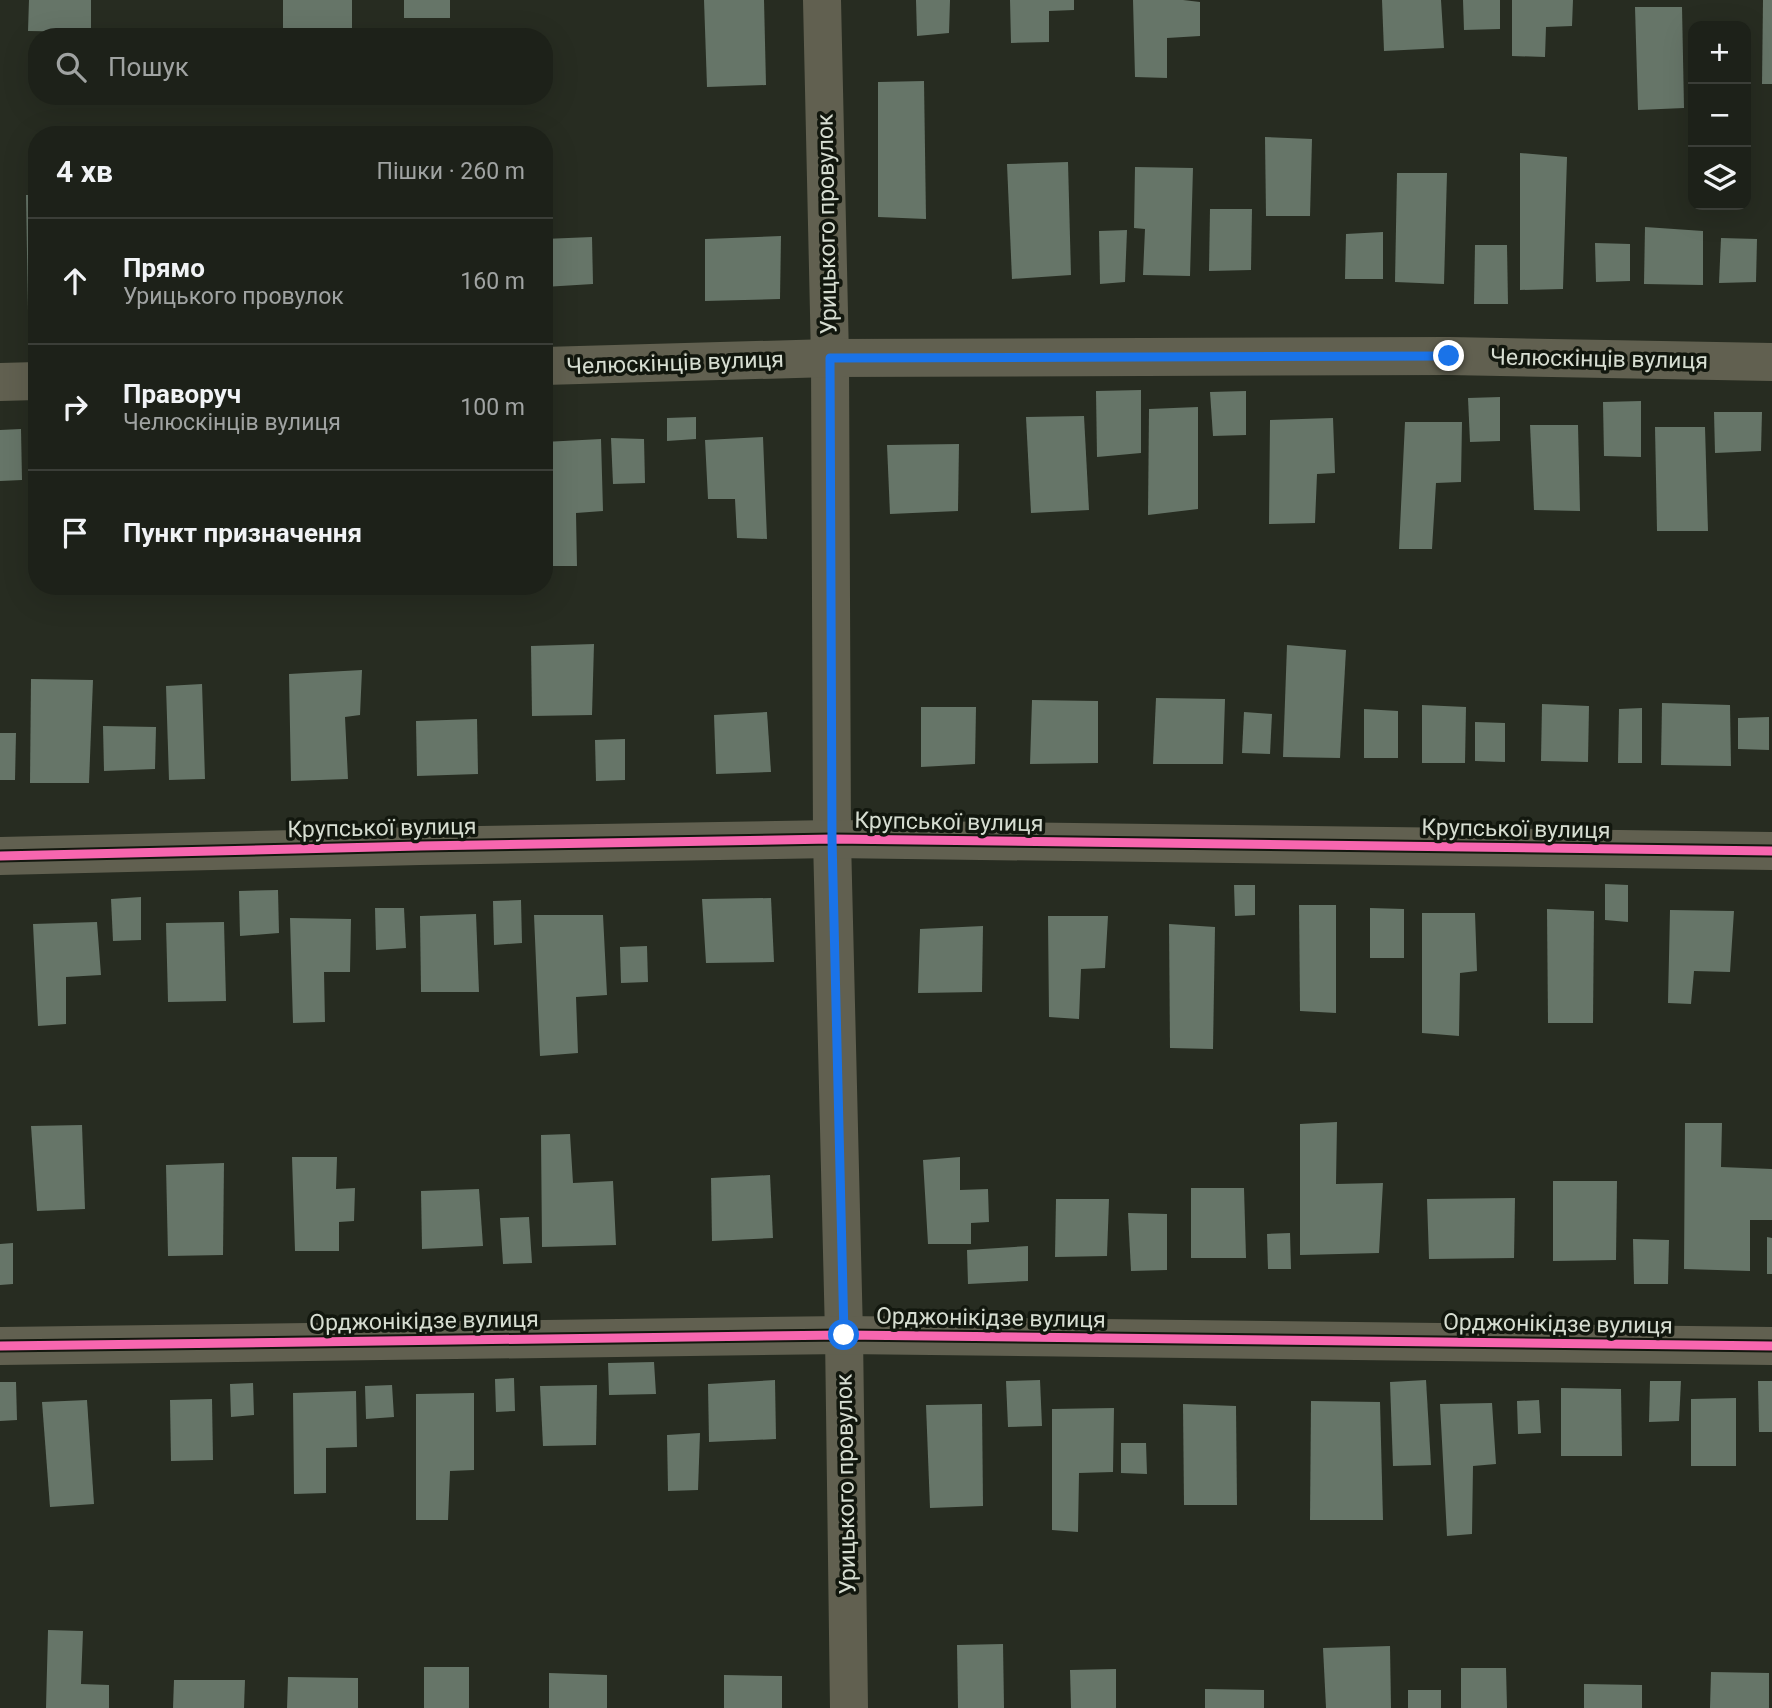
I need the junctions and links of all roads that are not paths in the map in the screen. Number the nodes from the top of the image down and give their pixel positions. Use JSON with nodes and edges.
{"nodes":[{"id":1,"x":822,"y":0,"type":"edge"},
{"id":2,"x":830,"y":358,"type":"junction"},
{"id":3,"x":1772,"y":362,"type":"edge"},
{"id":4,"x":553,"y":366,"type":"edge"},
{"id":5,"x":28,"y":381,"type":"edge"},
{"id":6,"x":0,"y":382,"type":"edge"},
{"id":7,"x":832,"y":839,"type":"junction"},
{"id":8,"x":1772,"y":851,"type":"edge"},
{"id":9,"x":0,"y":856,"type":"edge"},
{"id":10,"x":844,"y":1335,"type":"junction"},
{"id":11,"x":0,"y":1346,"type":"edge"},
{"id":12,"x":1772,"y":1346,"type":"edge"},
{"id":13,"x":849,"y":1708,"type":"edge"}],
"edges":[{"from":1,"to":2,"type":"street","name":"Урицького провулок"},
{"from":2,"to":3,"type":"street","name":"Челюскінців вулиця"},
{"from":2,"to":4,"type":"street","name":"Челюскінців вулиця"},
{"from":2,"to":7,"type":"street","name":"Урицького провулок"},
{"from":5,"to":6,"type":"street"},
{"from":7,"to":8,"type":"street","name":"Крупської вулиця"},
{"from":7,"to":9,"type":"street","name":"Крупської вулиця"},
{"from":7,"to":10,"type":"street","name":"Урицького провулок"},
{"from":10,"to":11,"type":"street","name":"Орджонікідзе вулиця"},
{"from":10,"to":12,"type":"street","name":"Орджонікідзе вулиця"},
{"from":10,"to":13,"type":"street","name":"Урицького провулок"}]}
